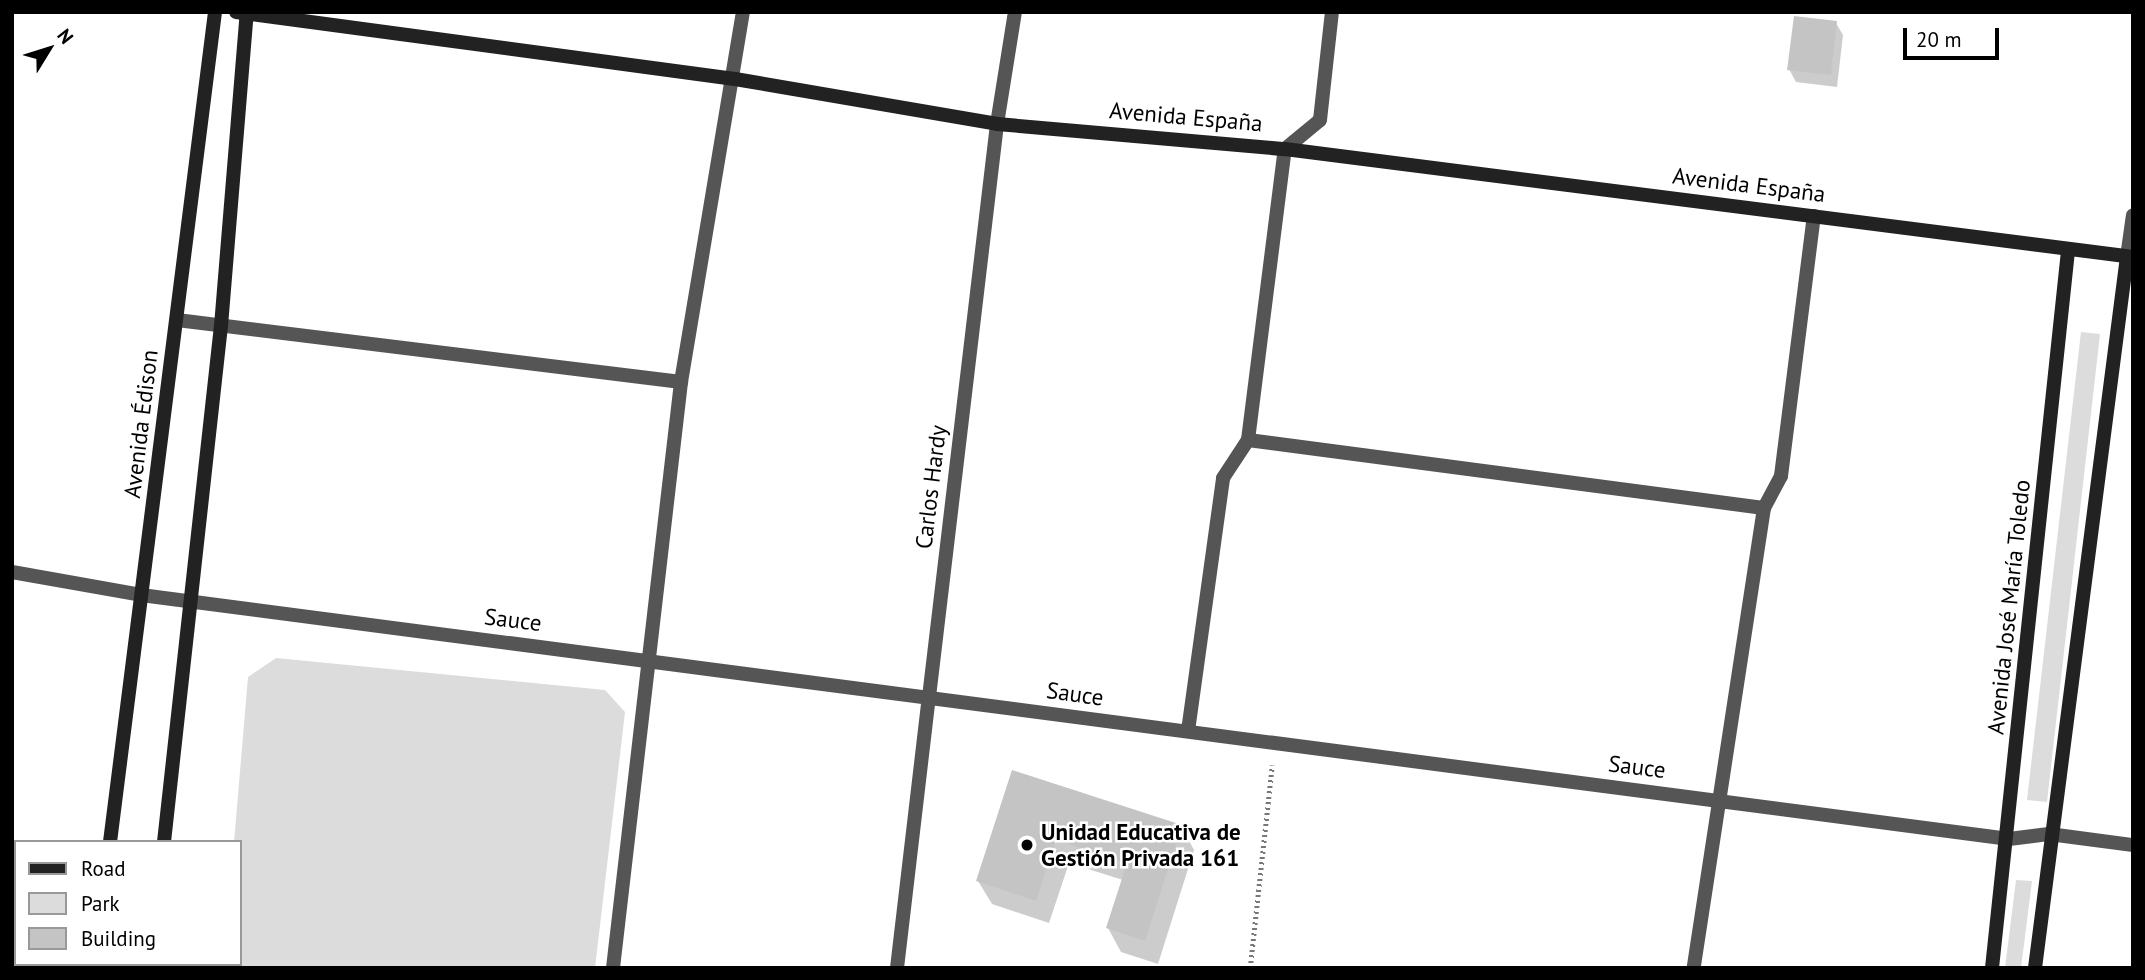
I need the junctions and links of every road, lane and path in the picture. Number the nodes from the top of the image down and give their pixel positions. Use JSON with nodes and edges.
{"nodes":[{"id":1,"x":215,"y":12,"type":"edge"},
{"id":2,"x":743,"y":12,"type":"edge"},
{"id":3,"x":1015,"y":12,"type":"edge"},
{"id":4,"x":1332,"y":12,"type":"edge"},
{"id":5,"x":243,"y":13,"type":"edge"},
{"id":6,"x":735,"y":79,"type":"junction"},
{"id":7,"x":997,"y":124,"type":"junction"},
{"id":8,"x":1285,"y":149,"type":"junction"},
{"id":9,"x":2133,"y":215,"type":"edge"},
{"id":10,"x":1814,"y":216,"type":"junction"},
{"id":11,"x":2068,"y":251,"type":"junction"},
{"id":12,"x":2130,"y":257,"type":"edge"},
{"id":13,"x":177,"y":320,"type":"junction"},
{"id":14,"x":221,"y":326,"type":"junction"},
{"id":15,"x":681,"y":382,"type":"junction"},
{"id":16,"x":1248,"y":440,"type":"junction"},
{"id":17,"x":1764,"y":508,"type":"junction"},
{"id":18,"x":12,"y":572,"type":"edge"},
{"id":19,"x":141,"y":595,"type":"junction"},
{"id":20,"x":193,"y":602,"type":"junction"},
{"id":21,"x":648,"y":661,"type":"junction"},
{"id":22,"x":929,"y":698,"type":"junction"},
{"id":23,"x":1188,"y":732,"type":"junction"},
{"id":24,"x":1275,"y":743,"type":"junction"},
{"id":25,"x":1719,"y":800,"type":"junction"},
{"id":26,"x":2049,"y":834,"type":"junction"},
{"id":27,"x":2009,"y":839,"type":"junction"},
{"id":28,"x":110,"y":840,"type":"edge"},
{"id":29,"x":164,"y":840,"type":"edge"},
{"id":30,"x":2133,"y":845,"type":"edge"},
{"id":31,"x":613,"y":968,"type":"edge"},
{"id":32,"x":897,"y":968,"type":"edge"},
{"id":33,"x":1250,"y":968,"type":"edge"},
{"id":34,"x":1694,"y":968,"type":"edge"},
{"id":35,"x":1992,"y":968,"type":"edge"},
{"id":36,"x":2035,"y":968,"type":"edge"}],
"edges":[{"from":1,"to":13,"type":"main road","name":"Avenida Édison"},
{"from":2,"to":6,"type":"street"},
{"from":3,"to":7,"type":"street","name":"Carlos Hardy"},
{"from":4,"to":8,"type":"street"},
{"from":5,"to":6,"type":"main road","name":"Avenida España"},
{"from":5,"to":14,"type":"main road"},
{"from":6,"to":7,"type":"main road","name":"Avenida España"},
{"from":6,"to":15,"type":"street"},
{"from":7,"to":8,"type":"main road","name":"Avenida España"},
{"from":7,"to":22,"type":"street","name":"Carlos Hardy"},
{"from":8,"to":10,"type":"main road","name":"Avenida España"},
{"from":8,"to":16,"type":"street"},
{"from":9,"to":12,"type":"street"},
{"from":10,"to":11,"type":"main road","name":"Avenida España"},
{"from":10,"to":17,"type":"street"},
{"from":11,"to":12,"type":"main road","name":"Avenida España"},
{"from":11,"to":27,"type":"main road","name":"Avenida José María Toledo"},
{"from":12,"to":26,"type":"main road"},
{"from":13,"to":14,"type":"street"},
{"from":13,"to":19,"type":"main road","name":"Avenida Édison"},
{"from":14,"to":15,"type":"street"},
{"from":14,"to":20,"type":"main road"},
{"from":15,"to":21,"type":"street"},
{"from":16,"to":17,"type":"street"},
{"from":16,"to":23,"type":"street"},
{"from":17,"to":25,"type":"street"},
{"from":18,"to":19,"type":"street","name":"Sauce"},
{"from":19,"to":20,"type":"street","name":"Sauce"},
{"from":19,"to":28,"type":"main road","name":"Avenida Édison"},
{"from":20,"to":21,"type":"street","name":"Sauce"},
{"from":20,"to":29,"type":"main road"},
{"from":21,"to":22,"type":"street","name":"Sauce"},
{"from":21,"to":31,"type":"street"},
{"from":22,"to":23,"type":"street","name":"Sauce"},
{"from":22,"to":32,"type":"street","name":"Carlos Hardy"},
{"from":23,"to":24,"type":"street","name":"Sauce"},
{"from":24,"to":25,"type":"street","name":"Sauce"},
{"from":24,"to":33,"type":"path"},
{"from":25,"to":27,"type":"street","name":"Sauce"},
{"from":25,"to":34,"type":"street"},
{"from":26,"to":27,"type":"street","name":"Sauce"},
{"from":26,"to":30,"type":"street","name":"Sauce"},
{"from":26,"to":36,"type":"main road"},
{"from":27,"to":35,"type":"main road","name":"Avenida José María Toledo"}]}
